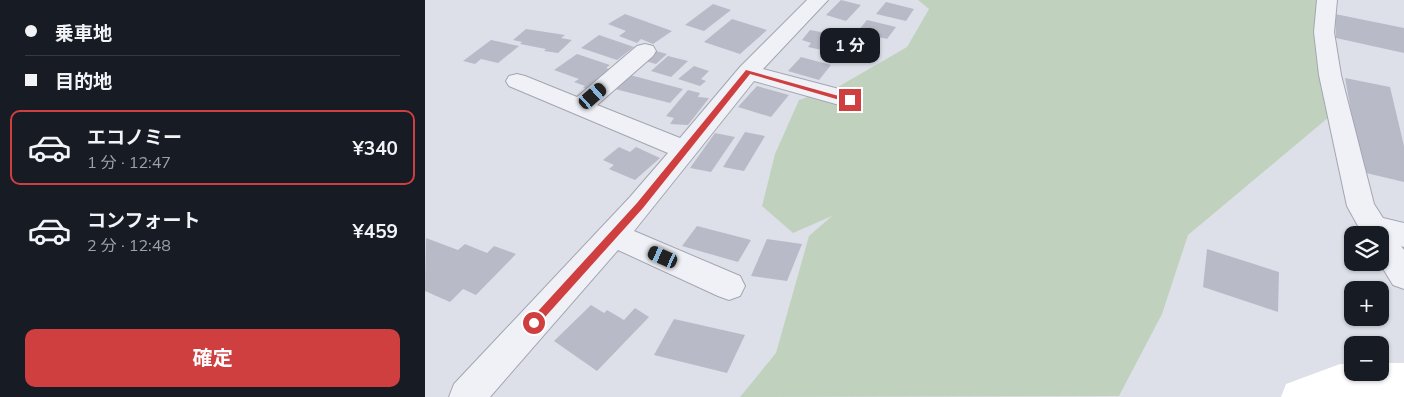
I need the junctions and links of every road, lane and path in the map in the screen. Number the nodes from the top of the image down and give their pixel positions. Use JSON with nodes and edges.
{"nodes":[{"id":1,"x":819,"y":0,"type":"edge"},
{"id":2,"x":1327,"y":0,"type":"edge"},
{"id":3,"x":645,"y":52,"type":"dead end"},
{"id":4,"x":749,"y":72,"type":"junction"},
{"id":5,"x":517,"y":81,"type":"dead end"},
{"id":6,"x":850,"y":100,"type":"dead end"},
{"id":7,"x":580,"y":107,"type":"junction"},
{"id":8,"x":684,"y":150,"type":"junction"},
{"id":9,"x":1373,"y":226,"type":"edge"},
{"id":10,"x":1389,"y":234,"type":"edge"},
{"id":11,"x":613,"y":235,"type":"junction"},
{"id":12,"x":1404,"y":235,"type":"edge"},
{"id":13,"x":1389,"y":252,"type":"edge"},
{"id":14,"x":1404,"y":276,"type":"edge"},
{"id":15,"x":729,"y":286,"type":"dead end"},
{"id":16,"x":1404,"y":380,"type":"edge"},
{"id":17,"x":467,"y":397,"type":"edge"},
{"id":18,"x":1299,"y":397,"type":"edge"}],
"edges":[{"from":1,"to":4,"type":"street"},
{"from":2,"to":9,"type":"street"},
{"from":3,"to":7,"type":"street"},
{"from":4,"to":6,"type":"street"},
{"from":4,"to":8,"type":"street"},
{"from":5,"to":7,"type":"street"},
{"from":7,"to":8,"type":"street"},
{"from":8,"to":11,"type":"street"},
{"from":10,"to":12,"type":"street"},
{"from":11,"to":15,"type":"street"},
{"from":11,"to":17,"type":"street"},
{"from":13,"to":14,"type":"street"},
{"from":16,"to":18,"type":"street"}]}
